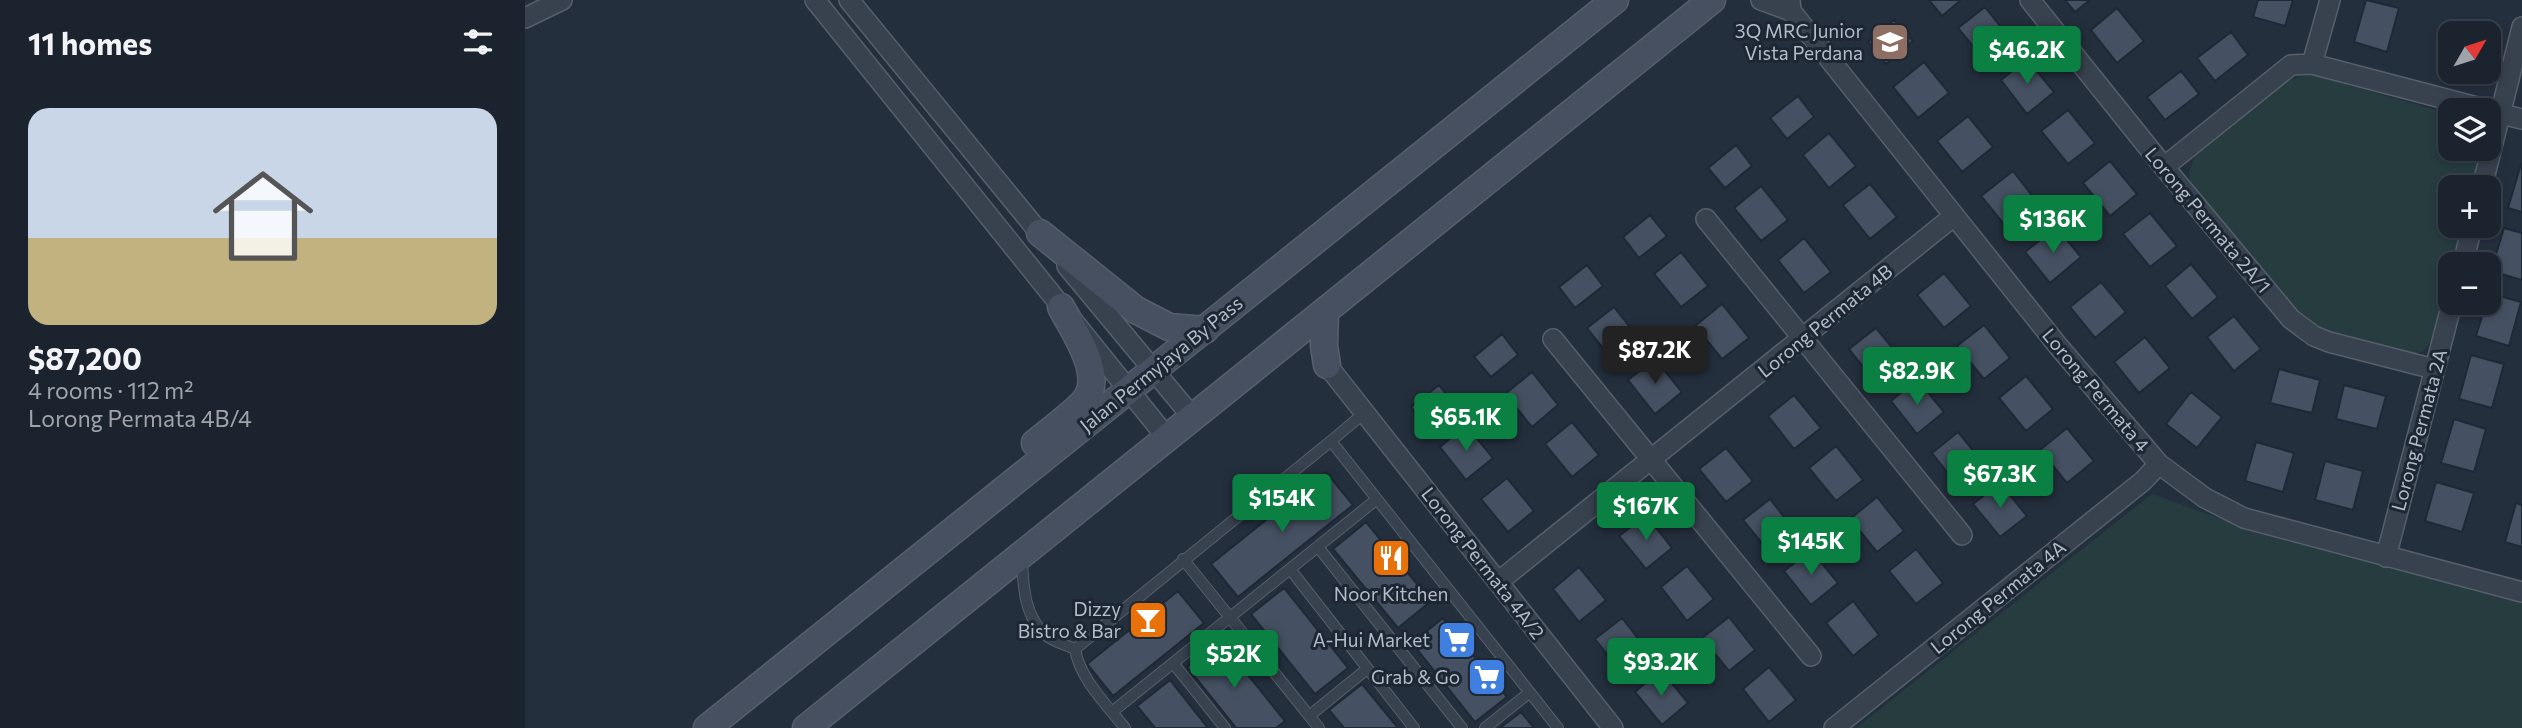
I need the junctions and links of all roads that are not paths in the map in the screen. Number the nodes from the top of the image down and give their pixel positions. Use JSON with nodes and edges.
{"nodes":[{"id":1,"x":562,"y":0,"type":"edge"},
{"id":2,"x":815,"y":0,"type":"edge"},
{"id":3,"x":849,"y":0,"type":"edge"},
{"id":4,"x":1615,"y":0,"type":"edge"},
{"id":5,"x":1761,"y":0,"type":"edge"},
{"id":6,"x":2030,"y":0,"type":"edge"},
{"id":7,"x":2330,"y":0,"type":"edge"},
{"id":8,"x":1716,"y":1,"type":"edge"},
{"id":9,"x":1791,"y":5,"type":"edge"},
{"id":10,"x":525,"y":19,"type":"edge"},
{"id":11,"x":2522,"y":27,"type":"edge"},
{"id":12,"x":2312,"y":64,"type":"junction"},
{"id":13,"x":2442,"y":98,"type":"edge"},
{"id":14,"x":2497,"y":98,"type":"edge"},
{"id":15,"x":2501,"y":113,"type":"edge"},
{"id":16,"x":2522,"y":119,"type":"edge"},
{"id":17,"x":2164,"y":167,"type":"junction"},
{"id":18,"x":1954,"y":216,"type":"junction"},
{"id":19,"x":1706,"y":219,"type":"dead end"},
{"id":20,"x":1040,"y":233,"type":"junction"},
{"id":21,"x":1061,"y":307,"type":"junction"},
{"id":22,"x":1325,"y":311,"type":"junction"},
{"id":23,"x":2449,"y":315,"type":"edge"},
{"id":24,"x":1205,"y":330,"type":"junction"},
{"id":25,"x":1553,"y":339,"type":"dead end"},
{"id":26,"x":1804,"y":339,"type":"junction"},
{"id":27,"x":1327,"y":365,"type":"joint"},
{"id":28,"x":2434,"y":369,"type":"junction"},
{"id":29,"x":1155,"y":370,"type":"junction"},
{"id":30,"x":1130,"y":390,"type":"junction"},
{"id":31,"x":1364,"y":413,"type":"junction"},
{"id":32,"x":1194,"y":419,"type":"junction"},
{"id":33,"x":1168,"y":439,"type":"junction"},
{"id":34,"x":1331,"y":441,"type":"junction"},
{"id":35,"x":1651,"y":461,"type":"junction"},
{"id":36,"x":2159,"y":464,"type":"junction"},
{"id":37,"x":1377,"y":499,"type":"junction"},
{"id":38,"x":951,"y":531,"type":"junction"},
{"id":39,"x":1962,"y":535,"type":"dead end"},
{"id":40,"x":1318,"y":547,"type":"junction"},
{"id":41,"x":1022,"y":554,"type":"junction"},
{"id":42,"x":2386,"y":557,"type":"junction"},
{"id":43,"x":1183,"y":559,"type":"junction"},
{"id":44,"x":1290,"y":569,"type":"junction"},
{"id":45,"x":1498,"y":582,"type":"junction"},
{"id":46,"x":2522,"y":592,"type":"edge"},
{"id":47,"x":1230,"y":617,"type":"junction"},
{"id":48,"x":1075,"y":649,"type":"junction"},
{"id":49,"x":1811,"y":656,"type":"dead end"},
{"id":50,"x":1173,"y":663,"type":"junction"},
{"id":51,"x":1367,"y":669,"type":"junction"},
{"id":52,"x":1529,"y":693,"type":"junction"},
{"id":53,"x":1112,"y":712,"type":"junction"},
{"id":54,"x":1309,"y":716,"type":"junction"},
{"id":55,"x":1606,"y":725,"type":"edge"},
{"id":56,"x":707,"y":728,"type":"edge"},
{"id":57,"x":806,"y":728,"type":"edge"},
{"id":58,"x":1125,"y":728,"type":"edge"},
{"id":59,"x":1225,"y":728,"type":"edge"},
{"id":60,"x":1319,"y":728,"type":"edge"},
{"id":61,"x":1414,"y":728,"type":"edge"},
{"id":62,"x":1462,"y":728,"type":"edge"},
{"id":63,"x":1485,"y":728,"type":"edge"},
{"id":64,"x":1558,"y":728,"type":"edge"},
{"id":65,"x":1834,"y":728,"type":"edge"}],
"edges":[{"from":1,"to":10,"type":"street"},
{"from":2,"to":21,"type":"street"},
{"from":3,"to":20,"type":"street"},
{"from":4,"to":24,"type":"main road","name":"Jalan Permyjaya By Pass"},
{"from":5,"to":9,"type":"street"},
{"from":6,"to":17,"type":"street","name":"Lorong Permata 2A/1"},
{"from":7,"to":12,"type":"street"},
{"from":8,"to":22,"type":"main road"},
{"from":9,"to":18,"type":"street","name":"Lorong Permata 4"},
{"from":11,"to":14,"type":"street"},
{"from":12,"to":13,"type":"street"},
{"from":12,"to":17,"type":"street"},
{"from":15,"to":16,"type":"street"},
{"from":17,"to":28,"type":"street","name":"Lorong Permata 2A/1"},
{"from":18,"to":26,"type":"street","name":"Lorong Permata 4B"},
{"from":18,"to":36,"type":"street","name":"Lorong Permata 4"},
{"from":19,"to":26,"type":"street"},
{"from":20,"to":24,"type":"main road"},
{"from":20,"to":29,"type":"street"},
{"from":21,"to":30,"type":"street"},
{"from":21,"to":38,"type":"main road"},
{"from":22,"to":27,"type":"main road"},
{"from":22,"to":32,"type":"main road"},
{"from":23,"to":28,"type":"street","name":"Lorong Permata 2A"},
{"from":24,"to":29,"type":"main road","name":"Jalan Permyjaya By Pass"},
{"from":25,"to":35,"type":"street"},
{"from":26,"to":35,"type":"street","name":"Lorong Permata 4B"},
{"from":26,"to":39,"type":"street"},
{"from":27,"to":31,"type":"street","name":"Lorong Permata 4A/2"},
{"from":28,"to":42,"type":"street","name":"Lorong Permata 2A"},
{"from":29,"to":30,"type":"main road","name":"Jalan Permyjaya By Pass"},
{"from":29,"to":32,"type":"street"},
{"from":30,"to":33,"type":"street"},
{"from":30,"to":38,"type":"main road","name":"Jalan Permyjaya By Pass"},
{"from":31,"to":34,"type":"lane"},
{"from":31,"to":45,"type":"street","name":"Lorong Permata 4A/2"},
{"from":32,"to":33,"type":"main road"},
{"from":33,"to":41,"type":"main road"},
{"from":34,"to":37,"type":"lane"},
{"from":34,"to":43,"type":"lane"},
{"from":35,"to":45,"type":"street","name":"Lorong Permata 4B"},
{"from":35,"to":49,"type":"street"},
{"from":36,"to":42,"type":"street","name":"Lorong Permata 4"},
{"from":36,"to":65,"type":"street","name":"Lorong Permata 4A"},
{"from":37,"to":40,"type":"lane"},
{"from":37,"to":52,"type":"lane"},
{"from":38,"to":56,"type":"main road","name":"Jalan Permyjaya By Pass"},
{"from":40,"to":44,"type":"lane"},
{"from":40,"to":62,"type":"lane"},
{"from":41,"to":48,"type":"lane"},
{"from":41,"to":57,"type":"main road"},
{"from":42,"to":46,"type":"street","name":"Lorong Permata 4"},
{"from":43,"to":47,"type":"lane"},
{"from":43,"to":48,"type":"lane"},
{"from":44,"to":47,"type":"lane"},
{"from":44,"to":51,"type":"lane"},
{"from":45,"to":55,"type":"street","name":"Lorong Permata 4A/2"},
{"from":47,"to":50,"type":"lane"},
{"from":47,"to":54,"type":"lane"},
{"from":48,"to":53,"type":"lane"},
{"from":50,"to":53,"type":"lane"},
{"from":50,"to":59,"type":"lane"},
{"from":51,"to":54,"type":"lane"},
{"from":51,"to":61,"type":"lane"},
{"from":52,"to":63,"type":"lane"},
{"from":52,"to":64,"type":"lane"},
{"from":53,"to":58,"type":"lane"},
{"from":54,"to":60,"type":"lane"}]}
